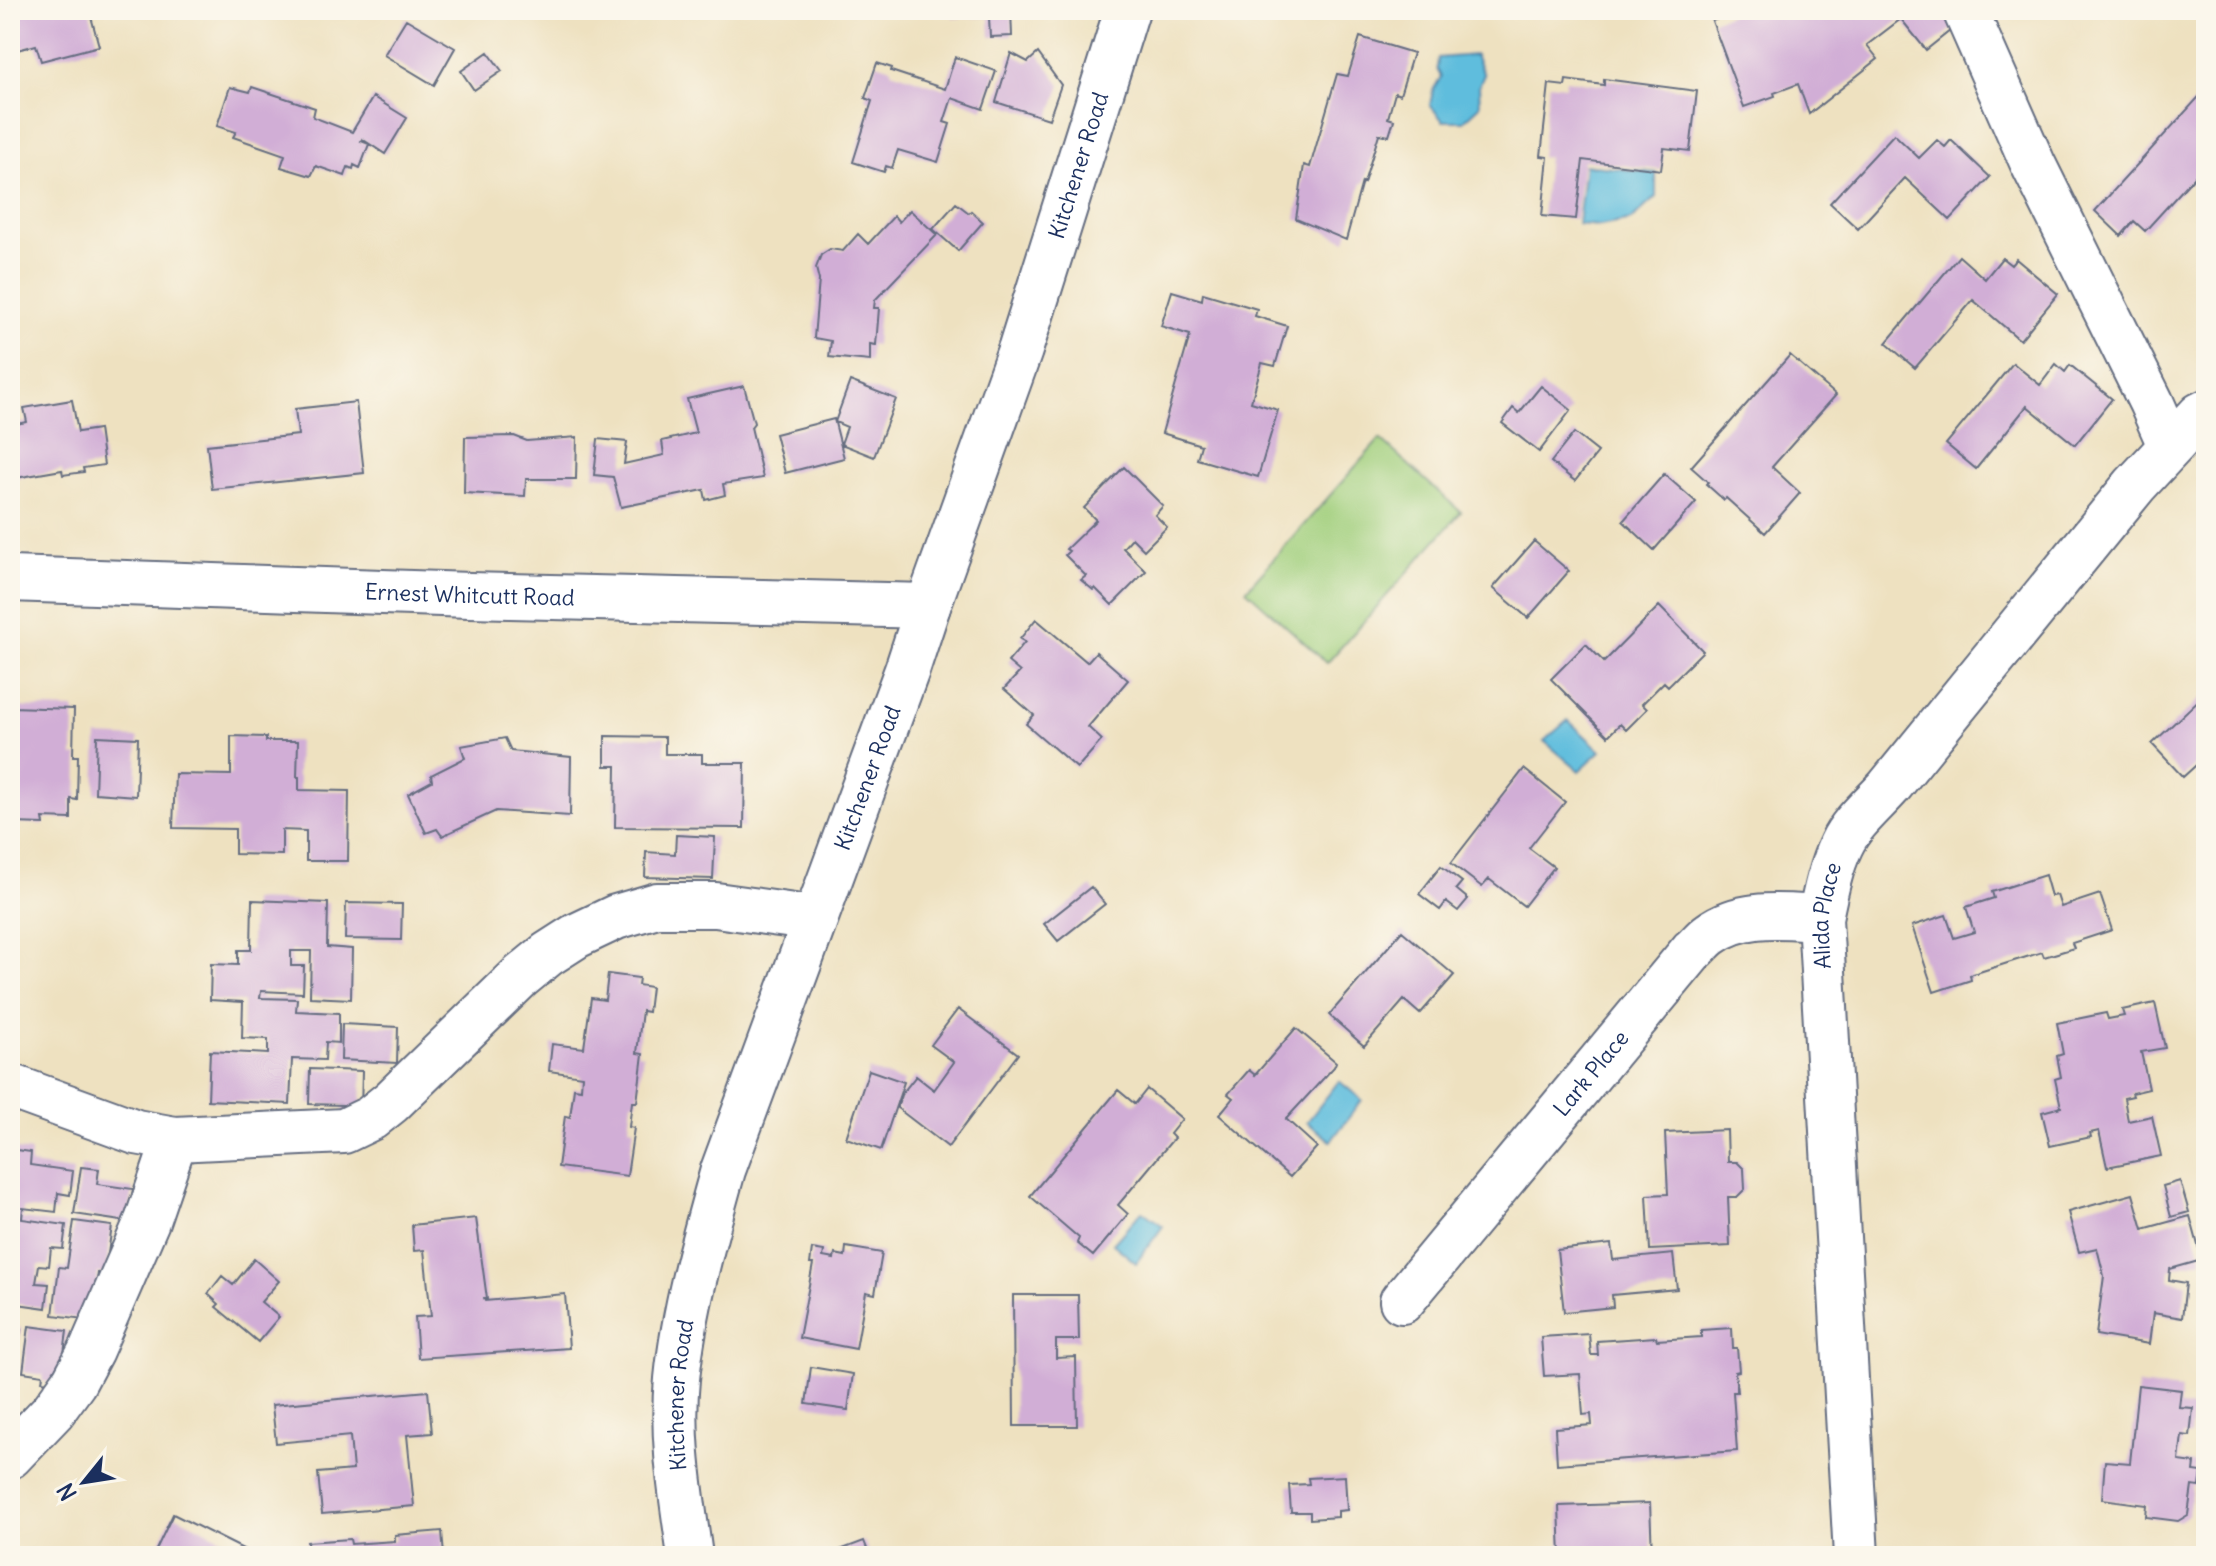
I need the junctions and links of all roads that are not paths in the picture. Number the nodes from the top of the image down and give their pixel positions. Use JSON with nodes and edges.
{"nodes":[{"id":1,"x":1127,"y":10,"type":"edge"},
{"id":2,"x":1965,"y":10,"type":"edge"},
{"id":3,"x":2206,"y":412,"type":"edge"},
{"id":4,"x":2170,"y":445,"type":"junction"},
{"id":5,"x":10,"y":579,"type":"edge"},
{"id":6,"x":928,"y":606,"type":"junction"},
{"id":7,"x":1820,"y":918,"type":"junction"},
{"id":8,"x":815,"y":919,"type":"junction"},
{"id":9,"x":10,"y":1086,"type":"edge"},
{"id":10,"x":175,"y":1139,"type":"junction"},
{"id":11,"x":1402,"y":1301,"type":"dead end"},
{"id":12,"x":10,"y":1456,"type":"edge"},
{"id":13,"x":690,"y":1556,"type":"edge"},
{"id":14,"x":1856,"y":1556,"type":"edge"}],
"edges":[{"from":1,"to":6,"type":"street","name":"Kitchener Road"},
{"from":2,"to":4,"type":"street"},
{"from":3,"to":4,"type":"street","name":"Alida Place"},
{"from":4,"to":7,"type":"street","name":"Alida Place"},
{"from":5,"to":6,"type":"street","name":"Ernest Whitcutt Road"},
{"from":6,"to":8,"type":"street","name":"Kitchener Road"},
{"from":7,"to":11,"type":"street","name":"Lark Place"},
{"from":7,"to":14,"type":"street","name":"Alida Place"},
{"from":8,"to":10,"type":"street"},
{"from":8,"to":13,"type":"street","name":"Kitchener Road"},
{"from":9,"to":10,"type":"street"},
{"from":10,"to":12,"type":"street"}]}
